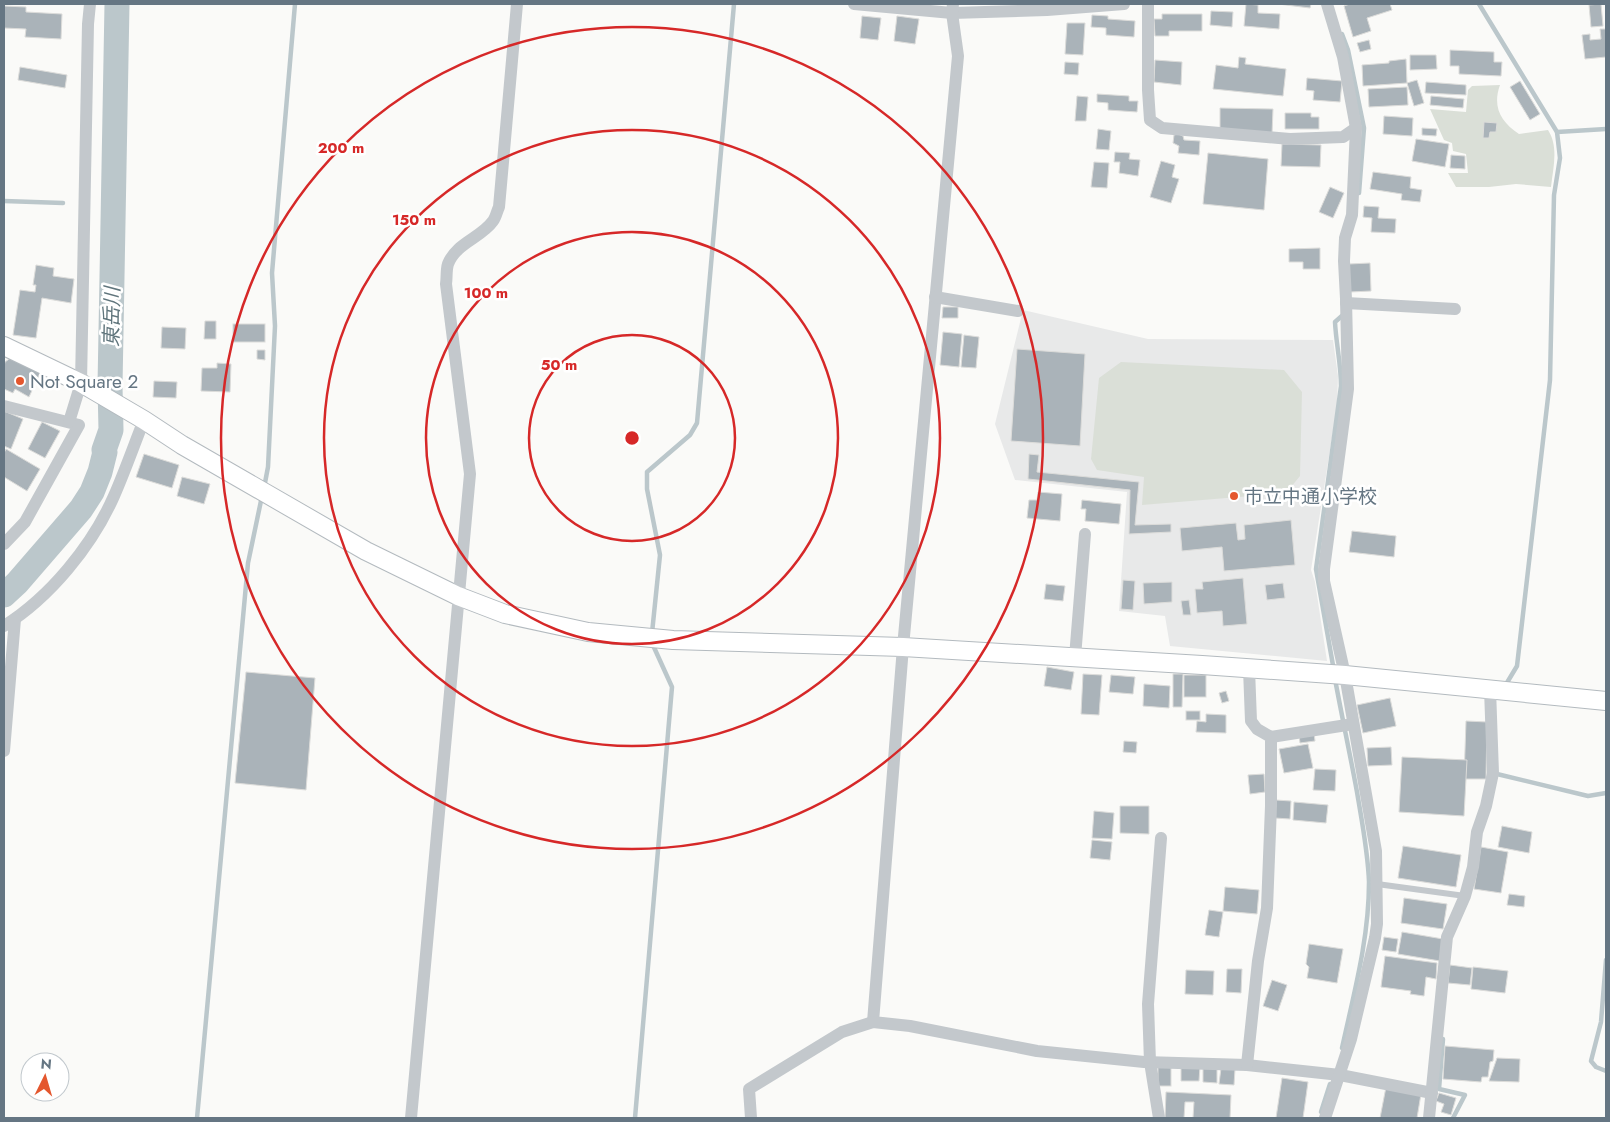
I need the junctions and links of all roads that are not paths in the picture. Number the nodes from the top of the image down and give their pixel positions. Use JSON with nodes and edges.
{"nodes":[{"id":1,"x":90,"y":4,"type":"edge"},
{"id":2,"x":517,"y":4,"type":"edge"},
{"id":3,"x":854,"y":4,"type":"edge"},
{"id":4,"x":1107,"y":4,"type":"edge"},
{"id":5,"x":1124,"y":4,"type":"edge"},
{"id":6,"x":1148,"y":4,"type":"edge"},
{"id":7,"x":1327,"y":4,"type":"edge"},
{"id":8,"x":952,"y":8,"type":"edge"},
{"id":9,"x":1356,"y":128,"type":"junction"},
{"id":10,"x":934,"y":297,"type":"junction"},
{"id":11,"x":1346,"y":303,"type":"junction"},
{"id":12,"x":1455,"y":308,"type":"dead end"},
{"id":13,"x":1018,"y":312,"type":"dead end"},
{"id":14,"x":4,"y":346,"type":"edge"},
{"id":15,"x":81,"y":383,"type":"junction"},
{"id":16,"x":4,"y":406,"type":"edge"},
{"id":17,"x":144,"y":420,"type":"junction"},
{"id":18,"x":70,"y":422,"type":"junction"},
{"id":19,"x":1085,"y":534,"type":"dead end"},
{"id":20,"x":4,"y":544,"type":"edge"},
{"id":21,"x":458,"y":596,"type":"junction"},
{"id":22,"x":9,"y":623,"type":"edge"},
{"id":23,"x":903,"y":647,"type":"junction"},
{"id":24,"x":1075,"y":657,"type":"junction"},
{"id":25,"x":1249,"y":669,"type":"junction"},
{"id":26,"x":1345,"y":675,"type":"junction"},
{"id":27,"x":1499,"y":690,"type":"junction"},
{"id":28,"x":1606,"y":701,"type":"edge"},
{"id":29,"x":1353,"y":724,"type":"junction"},
{"id":30,"x":1271,"y":737,"type":"junction"},
{"id":31,"x":4,"y":750,"type":"edge"},
{"id":32,"x":1161,"y":838,"type":"dead end"},
{"id":33,"x":1377,"y":884,"type":"junction"},
{"id":34,"x":1465,"y":896,"type":"junction"},
{"id":35,"x":873,"y":1022,"type":"junction"},
{"id":36,"x":1150,"y":1062,"type":"junction"},
{"id":37,"x":1247,"y":1065,"type":"junction"},
{"id":38,"x":1340,"y":1076,"type":"junction"},
{"id":39,"x":1432,"y":1093,"type":"junction"},
{"id":40,"x":411,"y":1118,"type":"edge"},
{"id":41,"x":751,"y":1118,"type":"edge"},
{"id":42,"x":1159,"y":1118,"type":"edge"},
{"id":43,"x":1325,"y":1118,"type":"edge"},
{"id":44,"x":1429,"y":1118,"type":"edge"}],
"edges":[{"from":1,"to":15,"type":"street"},
{"from":2,"to":21,"type":"street"},
{"from":3,"to":8,"type":"street"},
{"from":4,"to":5,"type":"street"},
{"from":4,"to":8,"type":"street"},
{"from":6,"to":9,"type":"street"},
{"from":7,"to":9,"type":"street"},
{"from":8,"to":10,"type":"street"},
{"from":9,"to":11,"type":"street"},
{"from":10,"to":13,"type":"street"},
{"from":10,"to":23,"type":"street"},
{"from":11,"to":12,"type":"street"},
{"from":11,"to":26,"type":"street"},
{"from":14,"to":15,"type":"street"},
{"from":15,"to":17,"type":"street"},
{"from":15,"to":18,"type":"street"},
{"from":16,"to":18,"type":"street"},
{"from":17,"to":21,"type":"street"},
{"from":17,"to":22,"type":"street"},
{"from":18,"to":20,"type":"street"},
{"from":19,"to":24,"type":"street"},
{"from":21,"to":23,"type":"street"},
{"from":21,"to":40,"type":"street"},
{"from":22,"to":31,"type":"street"},
{"from":23,"to":24,"type":"street"},
{"from":23,"to":35,"type":"street"},
{"from":24,"to":25,"type":"street"},
{"from":25,"to":26,"type":"street"},
{"from":25,"to":30,"type":"street"},
{"from":26,"to":27,"type":"street"},
{"from":26,"to":29,"type":"street"},
{"from":27,"to":28,"type":"street"},
{"from":27,"to":34,"type":"street"},
{"from":29,"to":30,"type":"street"},
{"from":29,"to":33,"type":"street"},
{"from":30,"to":37,"type":"street"},
{"from":32,"to":36,"type":"street"},
{"from":33,"to":34,"type":"lane"},
{"from":33,"to":38,"type":"street"},
{"from":34,"to":39,"type":"street"},
{"from":35,"to":36,"type":"street"},
{"from":35,"to":41,"type":"street"},
{"from":36,"to":37,"type":"street"},
{"from":36,"to":42,"type":"street"},
{"from":37,"to":38,"type":"street"},
{"from":38,"to":39,"type":"street"},
{"from":38,"to":43,"type":"street"},
{"from":39,"to":44,"type":"street"}]}
